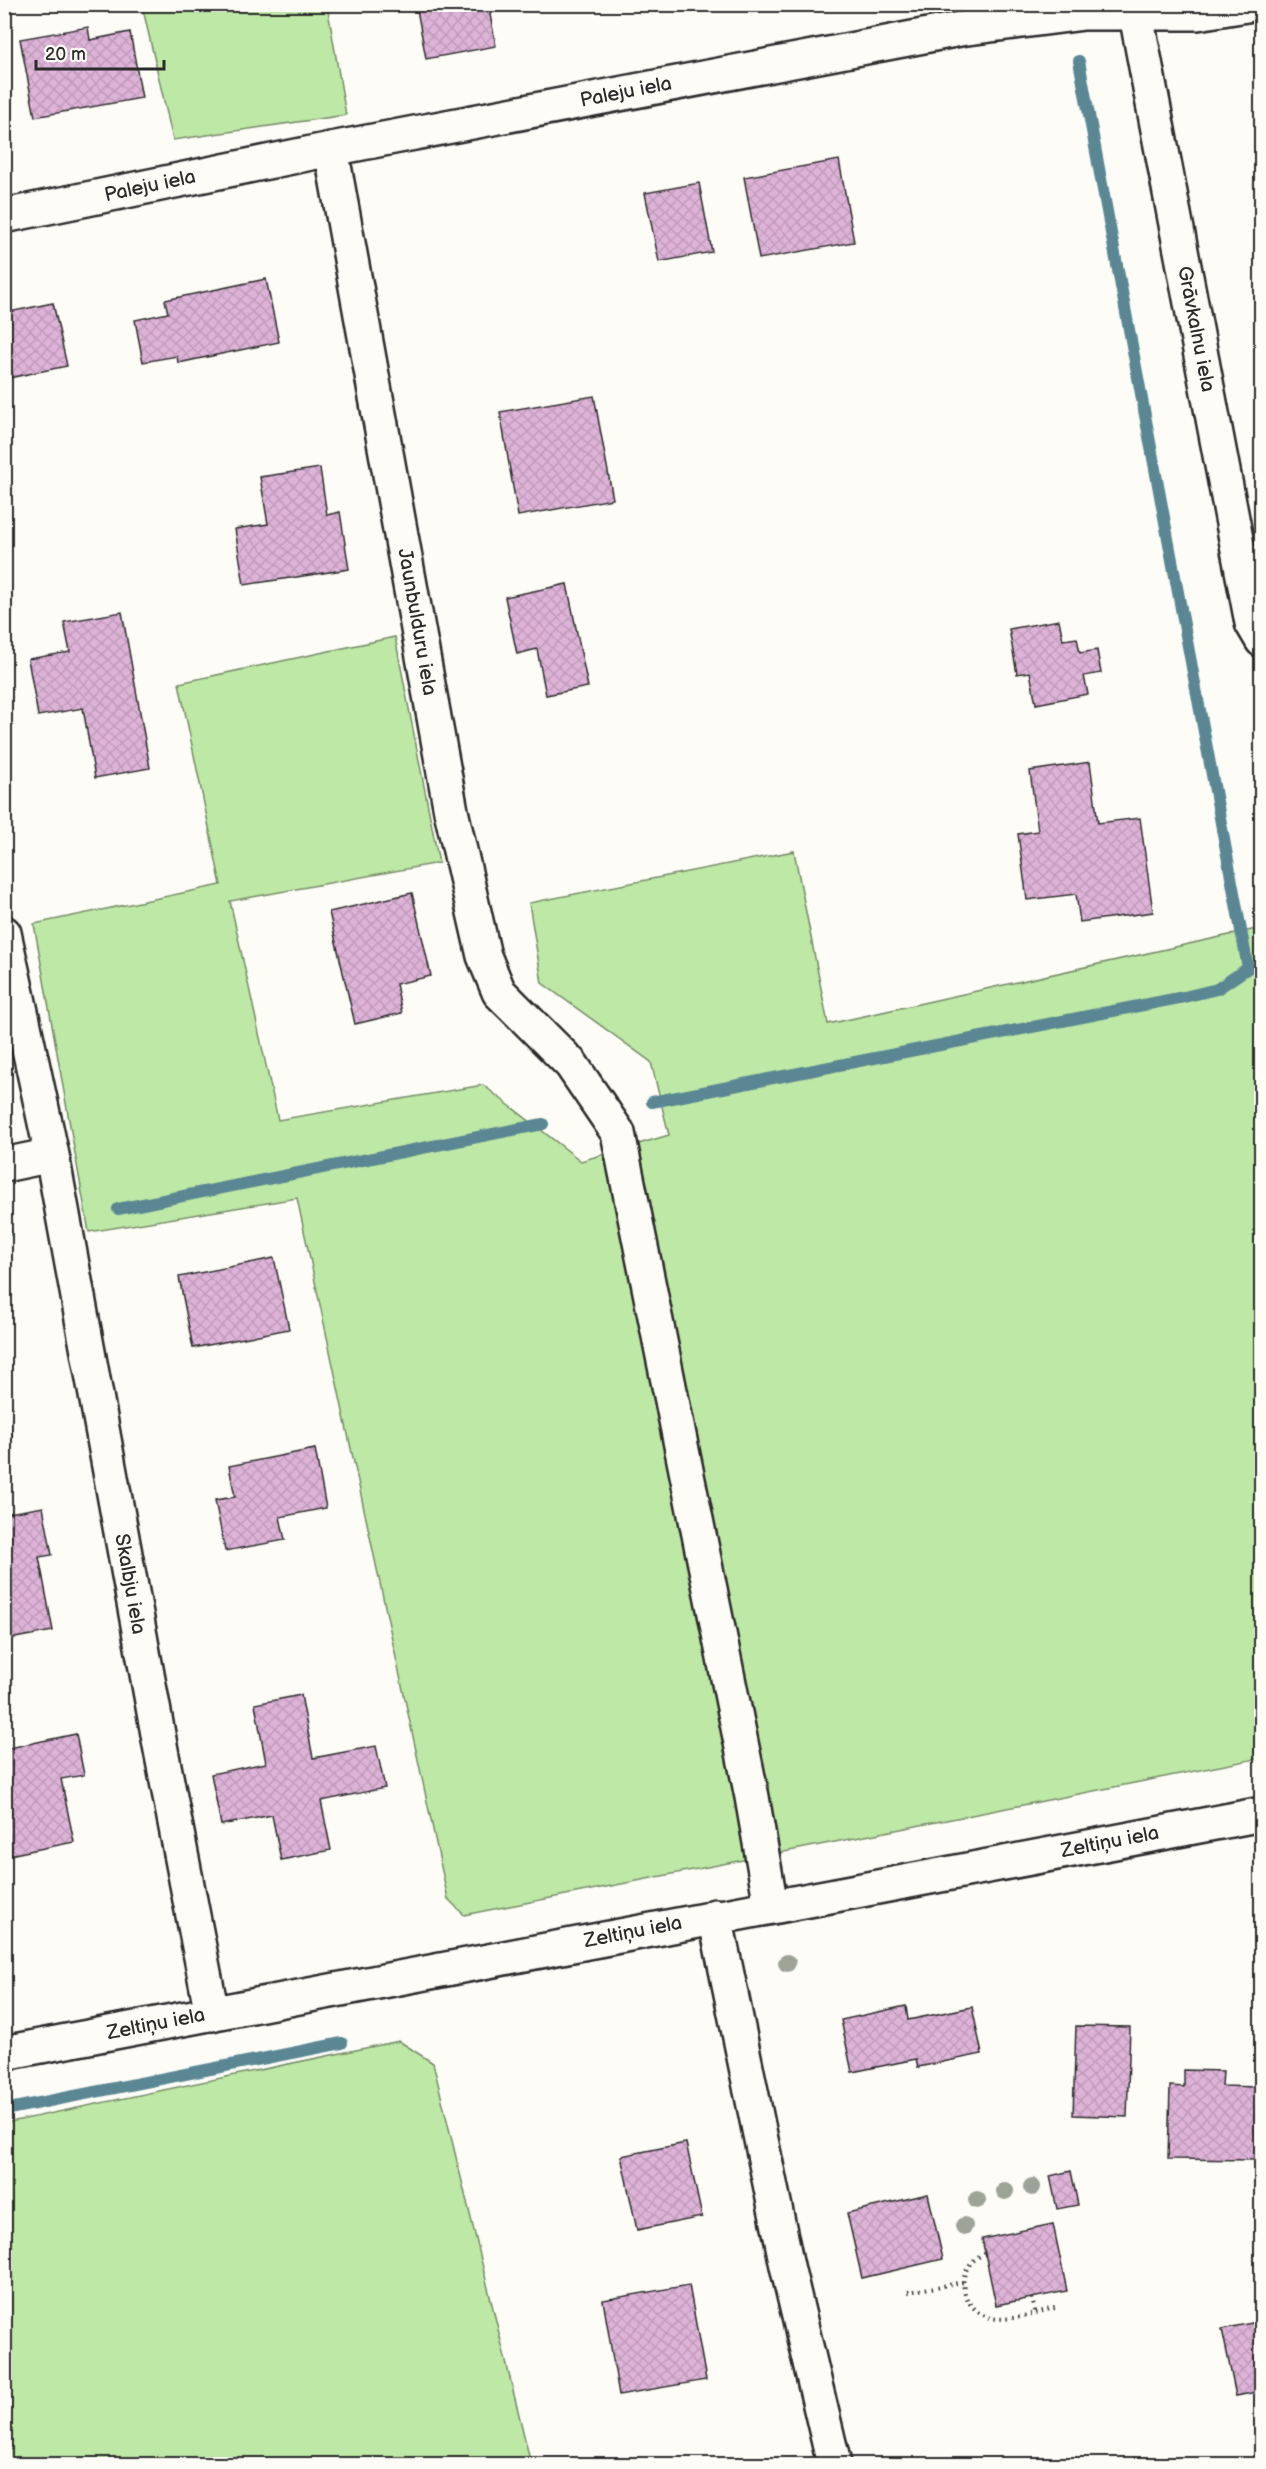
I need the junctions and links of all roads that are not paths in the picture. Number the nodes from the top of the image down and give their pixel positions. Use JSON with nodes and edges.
{"nodes":[{"id":1,"x":1253,"y":4,"type":"edge"},
{"id":2,"x":1135,"y":10,"type":"edge"},
{"id":3,"x":331,"y":148,"type":"junction"},
{"id":4,"x":4,"y":216,"type":"edge"},
{"id":5,"x":1262,"y":640,"type":"edge"},
{"id":6,"x":4,"y":933,"type":"edge"},
{"id":7,"x":52,"y":1155,"type":"junction"},
{"id":8,"x":4,"y":1165,"type":"edge"},
{"id":9,"x":1262,"y":1814,"type":"edge"},
{"id":10,"x":771,"y":1906,"type":"junction"},
{"id":11,"x":715,"y":1916,"type":"junction"},
{"id":12,"x":212,"y":2014,"type":"junction"},
{"id":13,"x":4,"y":2053,"type":"edge"},
{"id":14,"x":834,"y":2464,"type":"edge"}],
"edges":[{"from":1,"to":2,"type":"street","name":"Paleju iela"},
{"from":2,"to":3,"type":"street","name":"Paleju iela"},
{"from":2,"to":5,"type":"street","name":"Grāvkalnu iela"},
{"from":3,"to":4,"type":"street","name":"Paleju iela"},
{"from":3,"to":10,"type":"street","name":"Jaunbulduru iela"},
{"from":6,"to":7,"type":"street","name":"Skalbju iela"},
{"from":7,"to":8,"type":"street"},
{"from":7,"to":12,"type":"street","name":"Skalbju iela"},
{"from":9,"to":10,"type":"street","name":"Zeltiņu iela"},
{"from":10,"to":11,"type":"street","name":"Zeltiņu iela"},
{"from":11,"to":12,"type":"street","name":"Zeltiņu iela"},
{"from":11,"to":14,"type":"street"},
{"from":12,"to":13,"type":"street","name":"Zeltiņu iela"}]}
